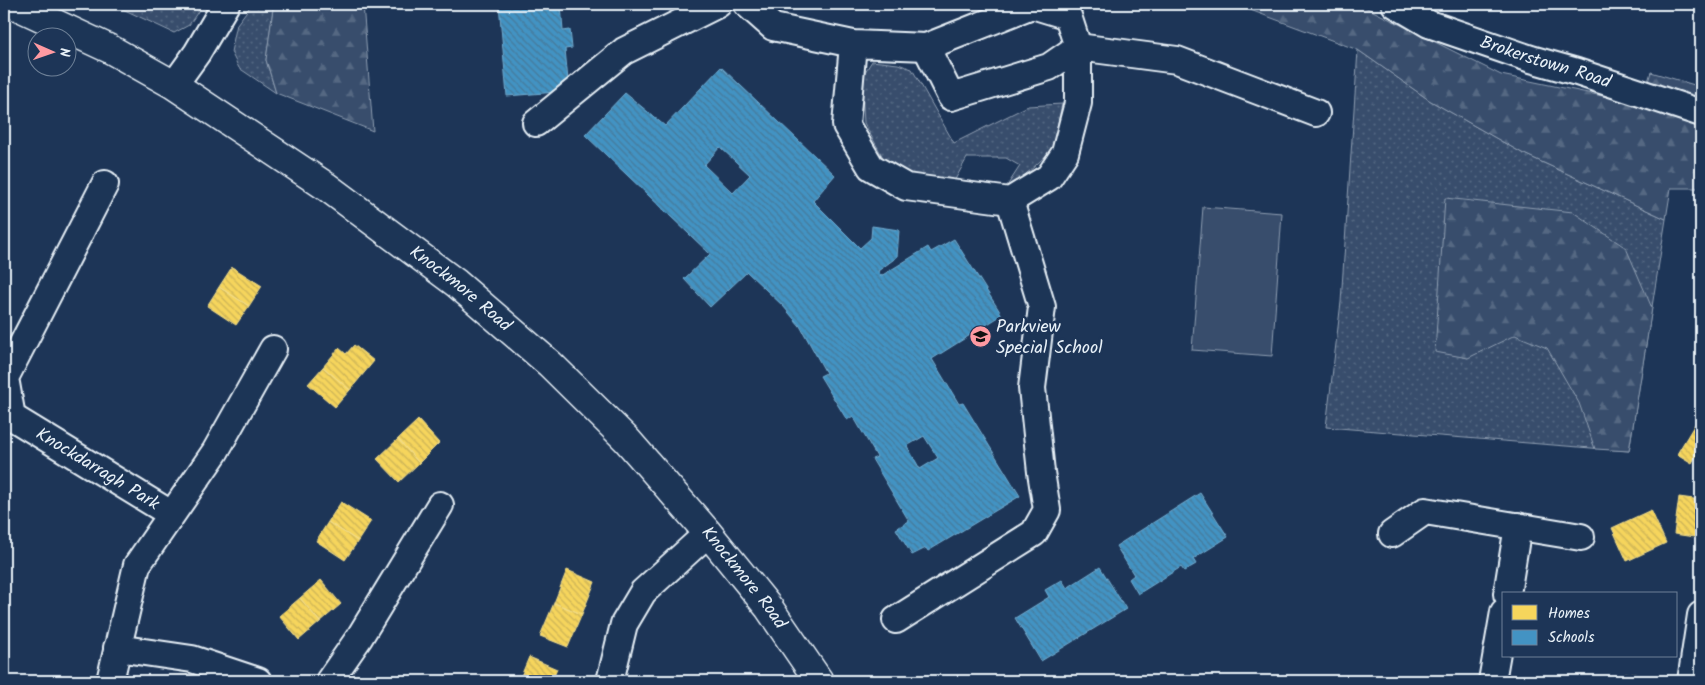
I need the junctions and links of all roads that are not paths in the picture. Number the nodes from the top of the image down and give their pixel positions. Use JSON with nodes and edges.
{"nodes":[{"id":1,"x":13,"y":4,"type":"edge"},
{"id":2,"x":226,"y":4,"type":"edge"},
{"id":3,"x":718,"y":4,"type":"edge"},
{"id":4,"x":747,"y":4,"type":"edge"},
{"id":5,"x":1395,"y":4,"type":"edge"},
{"id":6,"x":852,"y":44,"type":"junction"},
{"id":7,"x":926,"y":47,"type":"junction"},
{"id":8,"x":1078,"y":47,"type":"junction"},
{"id":9,"x":174,"y":85,"type":"junction"},
{"id":10,"x":1316,"y":113,"type":"dead end"},
{"id":11,"x":1701,"y":113,"type":"edge"},
{"id":12,"x":536,"y":123,"type":"dead end"},
{"id":13,"x":106,"y":184,"type":"dead end"},
{"id":14,"x":1010,"y":202,"type":"junction"},
{"id":15,"x":273,"y":349,"type":"dead end"},
{"id":16,"x":440,"y":505,"type":"dead end"},
{"id":17,"x":171,"y":514,"type":"junction"},
{"id":18,"x":1518,"y":526,"type":"junction"},
{"id":19,"x":708,"y":534,"type":"junction"},
{"id":20,"x":1392,"y":534,"type":"dead end"},
{"id":21,"x":1581,"y":537,"type":"dead end"},
{"id":22,"x":1507,"y":592,"type":"edge"},
{"id":23,"x":1701,"y":615,"type":"edge"},
{"id":24,"x":896,"y":620,"type":"dead end"},
{"id":25,"x":1502,"y":624,"type":"edge"},
{"id":26,"x":117,"y":648,"type":"junction"},
{"id":27,"x":110,"y":681,"type":"edge"},
{"id":28,"x":258,"y":681,"type":"edge"},
{"id":29,"x":329,"y":681,"type":"edge"},
{"id":30,"x":610,"y":681,"type":"edge"},
{"id":31,"x":819,"y":681,"type":"edge"},
{"id":32,"x":1492,"y":681,"type":"edge"},
{"id":33,"x":1691,"y":681,"type":"edge"}],
"edges":[{"from":1,"to":9,"type":"main road","name":"Knockmore Road"},
{"from":2,"to":9,"type":"street"},
{"from":3,"to":12,"type":"street"},
{"from":4,"to":6,"type":"street"},
{"from":5,"to":11,"type":"street","name":"Brokerstown Road"},
{"from":6,"to":7,"type":"street"},
{"from":6,"to":14,"type":"street"},
{"from":7,"to":8,"type":"street"},
{"from":7,"to":8,"type":"street"},
{"from":8,"to":10,"type":"street"},
{"from":8,"to":14,"type":"street"},
{"from":9,"to":19,"type":"main road","name":"Knockmore Road"},
{"from":13,"to":17,"type":"street","name":"Knockdarragh Park"},
{"from":14,"to":24,"type":"street"},
{"from":15,"to":17,"type":"street","name":"Knockdarragh Park"},
{"from":16,"to":29,"type":"street"},
{"from":17,"to":26,"type":"street","name":"Knockdarragh Park"},
{"from":18,"to":20,"type":"street"},
{"from":18,"to":21,"type":"street"},
{"from":18,"to":22,"type":"street"},
{"from":19,"to":30,"type":"street"},
{"from":19,"to":31,"type":"main road","name":"Knockmore Road"},
{"from":23,"to":33,"type":"street"},
{"from":25,"to":32,"type":"street"},
{"from":26,"to":27,"type":"street","name":"Knockdarragh Park"},
{"from":26,"to":28,"type":"street"}]}
